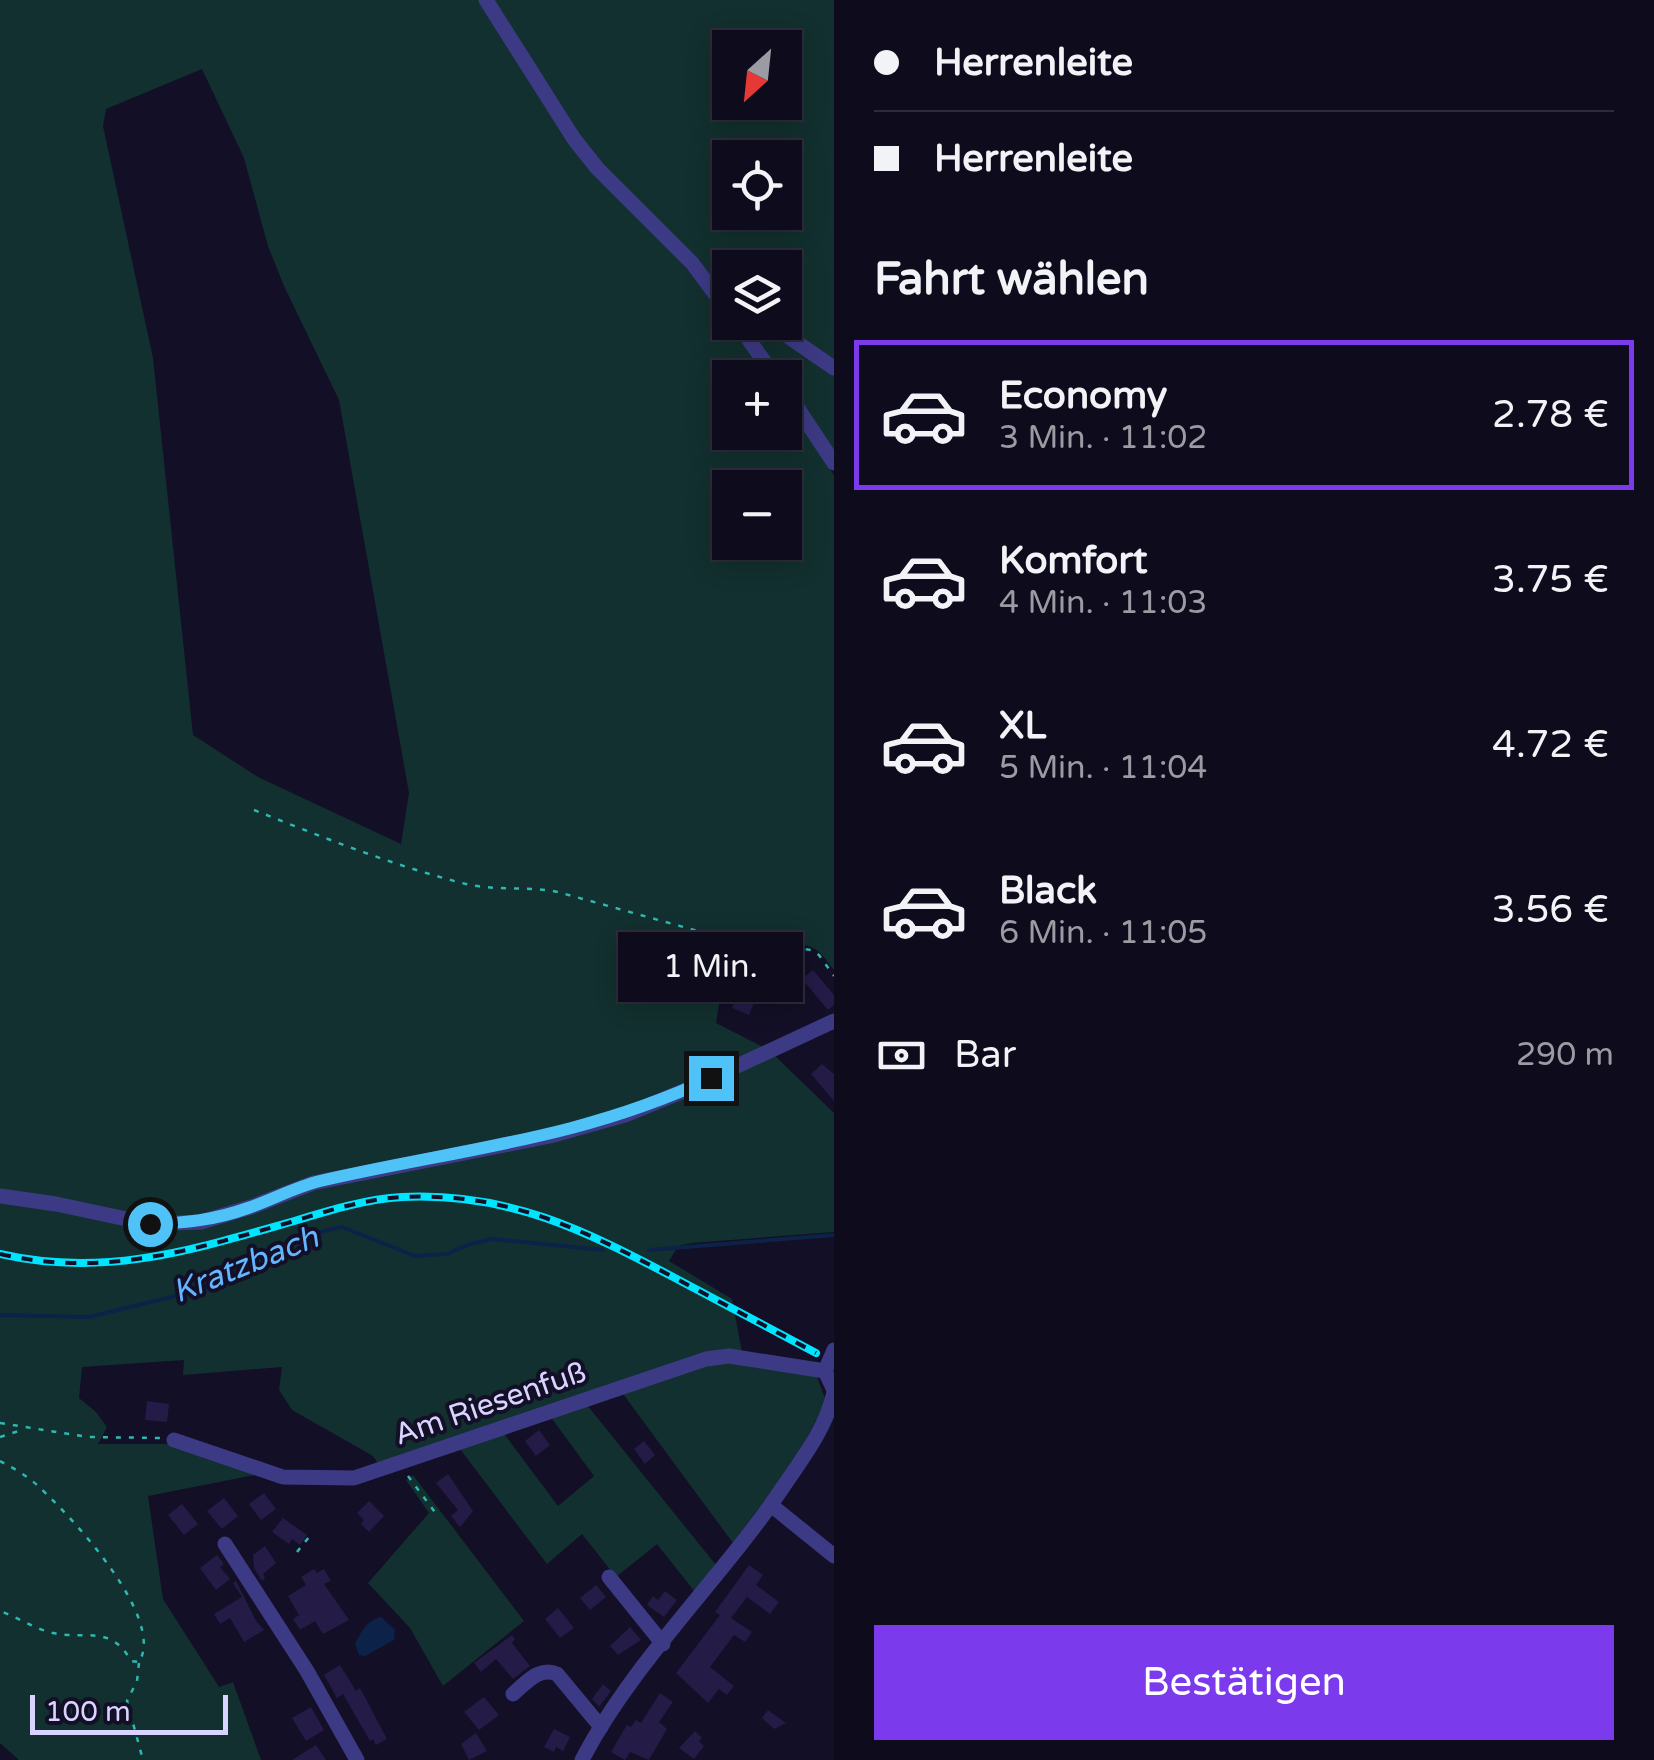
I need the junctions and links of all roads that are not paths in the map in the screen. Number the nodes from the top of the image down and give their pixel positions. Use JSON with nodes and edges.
{"nodes":[{"id":1,"x":486,"y":0,"type":"edge"},
{"id":2,"x":712,"y":286,"type":"edge"},
{"id":3,"x":793,"y":340,"type":"edge"},
{"id":4,"x":834,"y":368,"type":"edge"},
{"id":5,"x":802,"y":415,"type":"edge"},
{"id":6,"x":834,"y":463,"type":"edge"},
{"id":7,"x":834,"y":1021,"type":"edge"},
{"id":8,"x":0,"y":1196,"type":"edge"},
{"id":9,"x":834,"y":1350,"type":"edge"},
{"id":10,"x":825,"y":1370,"type":"junction"},
{"id":11,"x":834,"y":1391,"type":"edge"},
{"id":12,"x":174,"y":1440,"type":"road end"},
{"id":13,"x":771,"y":1505,"type":"junction"},
{"id":14,"x":225,"y":1544,"type":"dead end"},
{"id":15,"x":834,"y":1556,"type":"edge"},
{"id":16,"x":609,"y":1577,"type":"dead end"},
{"id":17,"x":663,"y":1644,"type":"junction"},
{"id":18,"x":512,"y":1694,"type":"dead end"},
{"id":19,"x":601,"y":1727,"type":"junction"},
{"id":20,"x":357,"y":1760,"type":"edge"},
{"id":21,"x":582,"y":1760,"type":"edge"}],
"edges":[{"from":1,"to":2,"type":"street"},
{"from":3,"to":4,"type":"street"},
{"from":5,"to":6,"type":"street"},
{"from":7,"to":8,"type":"street"},
{"from":9,"to":10,"type":"street"},
{"from":10,"to":11,"type":"street"},
{"from":10,"to":12,"type":"street","name":"Am Riesenfuß"},
{"from":11,"to":13,"type":"street"},
{"from":13,"to":15,"type":"street"},
{"from":13,"to":17,"type":"street"},
{"from":14,"to":20,"type":"street"},
{"from":16,"to":17,"type":"street"},
{"from":17,"to":19,"type":"street"},
{"from":18,"to":19,"type":"street"},
{"from":19,"to":21,"type":"street"}]}
